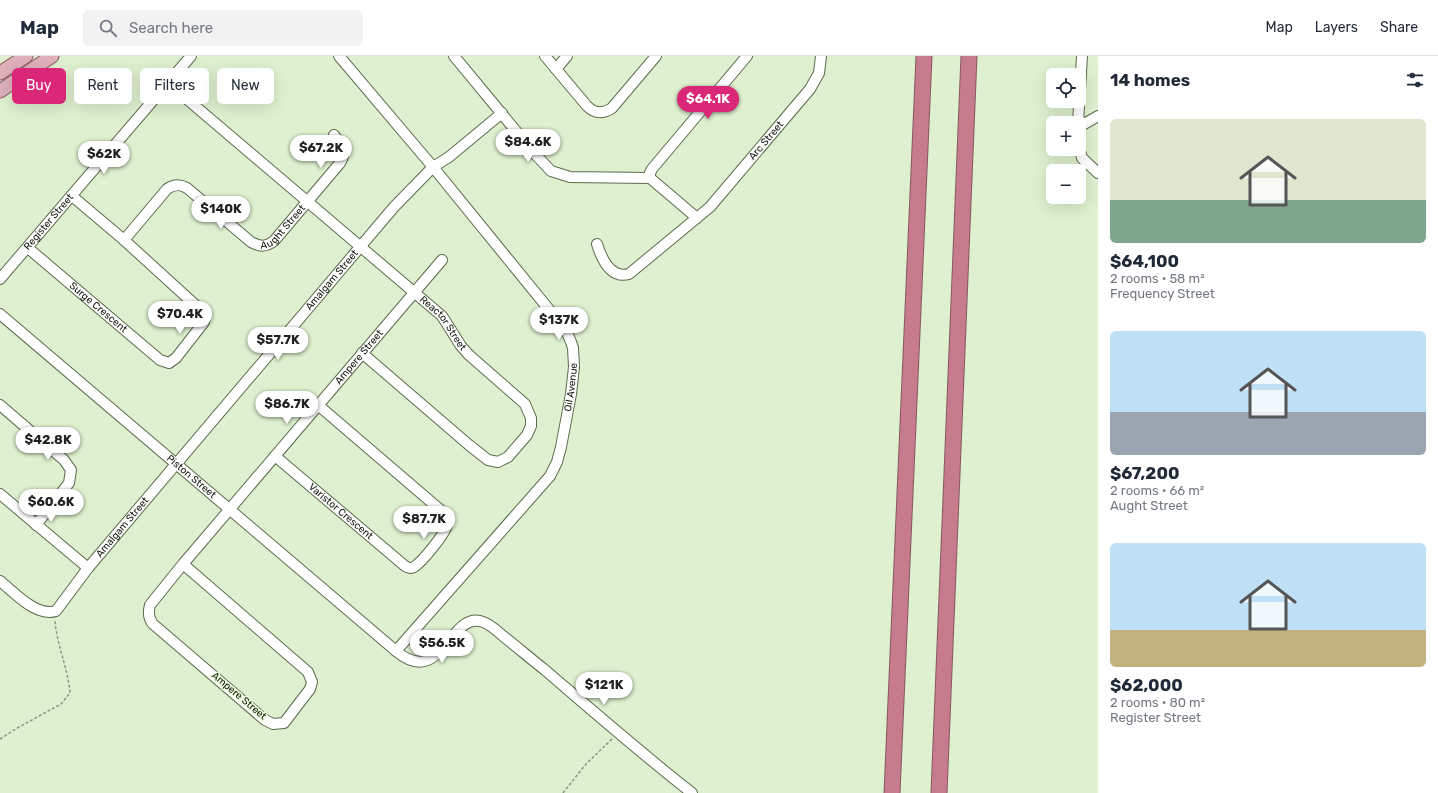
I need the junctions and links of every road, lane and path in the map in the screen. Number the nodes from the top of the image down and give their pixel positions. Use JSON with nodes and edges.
{"nodes":[{"id":1,"x":26,"y":56,"type":"edge"},
{"id":2,"x":52,"y":56,"type":"edge"},
{"id":3,"x":191,"y":56,"type":"edge"},
{"id":4,"x":339,"y":56,"type":"edge"},
{"id":5,"x":454,"y":56,"type":"edge"},
{"id":6,"x":545,"y":56,"type":"edge"},
{"id":7,"x":567,"y":56,"type":"edge"},
{"id":8,"x":656,"y":56,"type":"edge"},
{"id":9,"x":747,"y":56,"type":"edge"},
{"id":10,"x":821,"y":56,"type":"edge"},
{"id":11,"x":924,"y":56,"type":"edge"},
{"id":12,"x":969,"y":56,"type":"edge"},
{"id":13,"x":1082,"y":56,"type":"edge"},
{"id":14,"x":181,"y":68,"type":"edge"},
{"id":15,"x":556,"y":69,"type":"junction"},
{"id":16,"x":0,"y":73,"type":"edge"},
{"id":17,"x":0,"y":91,"type":"edge"},
{"id":18,"x":150,"y":104,"type":"edge"},
{"id":19,"x":193,"y":104,"type":"edge"},
{"id":20,"x":502,"y":114,"type":"junction"},
{"id":21,"x":1078,"y":116,"type":"edge"},
{"id":22,"x":1098,"y":116,"type":"edge"},
{"id":23,"x":1086,"y":123,"type":"edge"},
{"id":24,"x":334,"y":135,"type":"dead end"},
{"id":25,"x":1081,"y":156,"type":"edge"},
{"id":26,"x":433,"y":167,"type":"junction"},
{"id":27,"x":1098,"y":173,"type":"edge"},
{"id":28,"x":650,"y":178,"type":"junction"},
{"id":29,"x":72,"y":196,"type":"junction"},
{"id":30,"x":307,"y":202,"type":"junction"},
{"id":31,"x":697,"y":218,"type":"junction"},
{"id":32,"x":124,"y":240,"type":"junction"},
{"id":33,"x":597,"y":244,"type":"dead end"},
{"id":34,"x":361,"y":246,"type":"junction"},
{"id":35,"x":28,"y":248,"type":"junction"},
{"id":36,"x":442,"y":260,"type":"dead end"},
{"id":37,"x":0,"y":279,"type":"edge"},
{"id":38,"x":414,"y":291,"type":"junction"},
{"id":39,"x":0,"y":314,"type":"edge"},
{"id":40,"x":362,"y":353,"type":"junction"},
{"id":41,"x":0,"y":405,"type":"edge"},
{"id":42,"x":318,"y":405,"type":"junction"},
{"id":43,"x":275,"y":456,"type":"junction"},
{"id":44,"x":176,"y":465,"type":"junction"},
{"id":45,"x":0,"y":494,"type":"edge"},
{"id":46,"x":230,"y":509,"type":"junction"},
{"id":47,"x":36,"y":525,"type":"junction"},
{"id":48,"x":183,"y":564,"type":"junction"},
{"id":49,"x":88,"y":568,"type":"junction"},
{"id":50,"x":0,"y":581,"type":"edge"},
{"id":51,"x":56,"y":611,"type":"junction"},
{"id":52,"x":396,"y":651,"type":"junction"},
{"id":53,"x":619,"y":733,"type":"junction"},
{"id":54,"x":0,"y":739,"type":"edge"},
{"id":55,"x":563,"y":793,"type":"edge"},
{"id":56,"x":692,"y":793,"type":"edge"},
{"id":57,"x":892,"y":793,"type":"edge"},
{"id":58,"x":939,"y":793,"type":"edge"}],
"edges":[{"from":1,"to":16,"type":"main road"},
{"from":2,"to":17,"type":"main road"},
{"from":3,"to":14,"type":"street","name":"Register Street"},
{"from":4,"to":26,"type":"street","name":"Oil Avenue"},
{"from":5,"to":20,"type":"street"},
{"from":6,"to":15,"type":"street"},
{"from":7,"to":15,"type":"street"},
{"from":8,"to":15,"type":"street"},
{"from":9,"to":28,"type":"street"},
{"from":10,"to":31,"type":"street","name":"Arc Street"},
{"from":11,"to":57,"type":"highway"},
{"from":12,"to":58,"type":"highway"},
{"from":13,"to":21,"type":"street"},
{"from":18,"to":29,"type":"street","name":"Register Street"},
{"from":19,"to":30,"type":"street","name":"Reactor Street"},
{"from":20,"to":26,"type":"street","name":"Amalgam Street"},
{"from":20,"to":28,"type":"street"},
{"from":22,"to":23,"type":"street"},
{"from":24,"to":30,"type":"street","name":"Aught Street"},
{"from":25,"to":27,"type":"street"},
{"from":26,"to":34,"type":"street","name":"Amalgam Street"},
{"from":26,"to":52,"type":"street","name":"Oil Avenue"},
{"from":28,"to":31,"type":"street"},
{"from":29,"to":32,"type":"street","name":"Surge Crescent"},
{"from":29,"to":35,"type":"street","name":"Register Street"},
{"from":30,"to":32,"type":"street","name":"Aught Street"},
{"from":30,"to":34,"type":"street","name":"Reactor Street"},
{"from":31,"to":33,"type":"street","name":"Arc Street"},
{"from":32,"to":35,"type":"street","name":"Surge Crescent"},
{"from":34,"to":38,"type":"street","name":"Reactor Street"},
{"from":34,"to":44,"type":"street","name":"Amalgam Street"},
{"from":35,"to":37,"type":"street","name":"Register Street"},
{"from":36,"to":38,"type":"street","name":"Ampere Street"},
{"from":38,"to":40,"type":"street","name":"Ampere Street"},
{"from":38,"to":40,"type":"street","name":"Reactor Street"},
{"from":39,"to":44,"type":"street","name":"Piston Street"},
{"from":40,"to":42,"type":"street","name":"Ampere Street"},
{"from":41,"to":47,"type":"street"},
{"from":42,"to":43,"type":"street","name":"Ampere Street"},
{"from":42,"to":43,"type":"street","name":"Varistor Crescent"},
{"from":43,"to":46,"type":"street","name":"Ampere Street"},
{"from":44,"to":46,"type":"street","name":"Piston Street"},
{"from":44,"to":49,"type":"street","name":"Amalgam Street"},
{"from":45,"to":47,"type":"street"},
{"from":46,"to":48,"type":"street","name":"Ampere Street"},
{"from":46,"to":52,"type":"street","name":"Piston Street"},
{"from":47,"to":49,"type":"street"},
{"from":48,"to":48,"type":"street","name":"Ampere Street"},
{"from":49,"to":51,"type":"street","name":"Amalgam Street"},
{"from":50,"to":51,"type":"street"},
{"from":51,"to":54,"type":"path"},
{"from":52,"to":53,"type":"street"},
{"from":53,"to":55,"type":"path"},
{"from":53,"to":56,"type":"street"}]}
